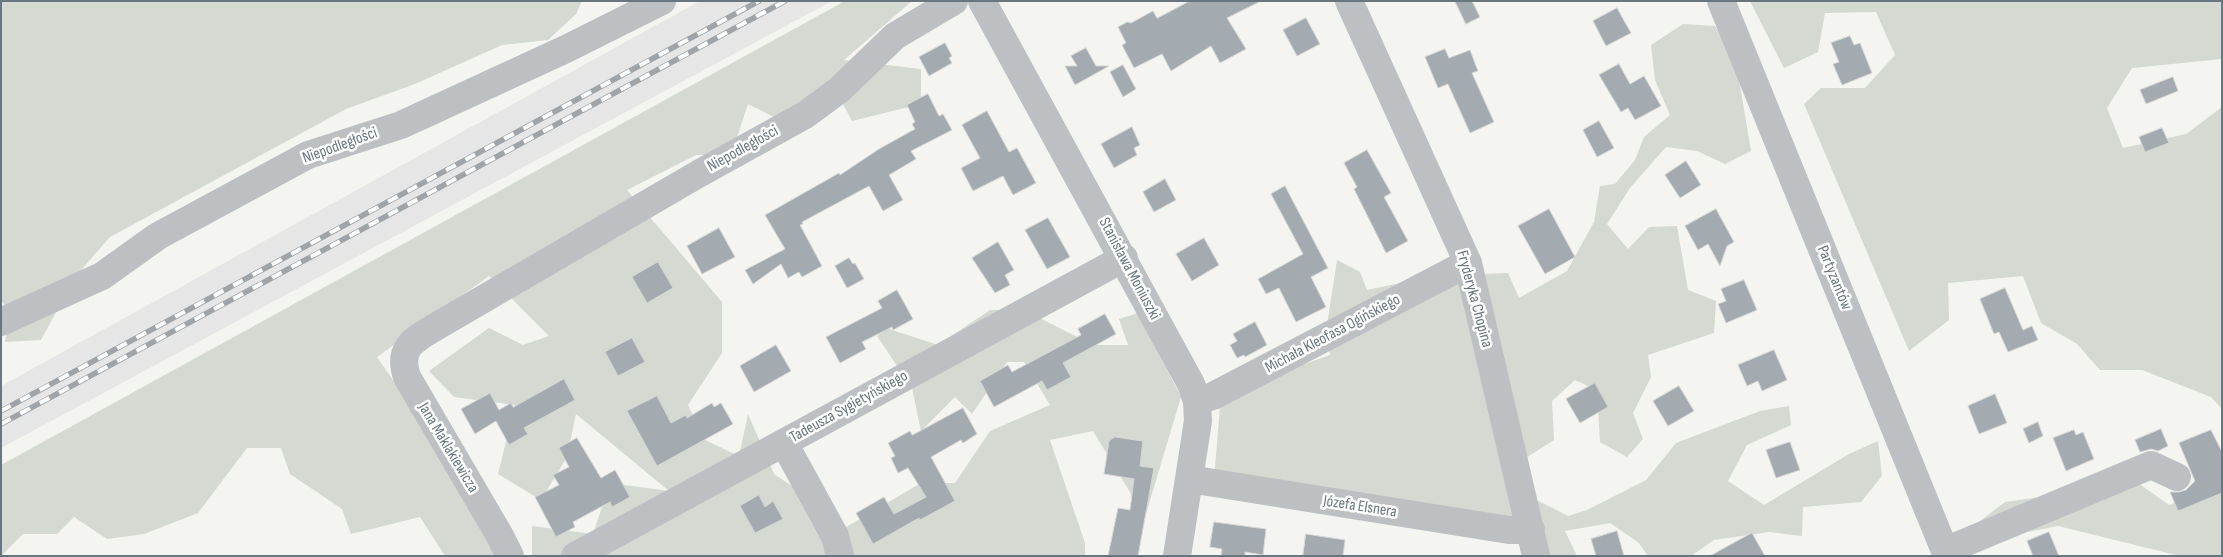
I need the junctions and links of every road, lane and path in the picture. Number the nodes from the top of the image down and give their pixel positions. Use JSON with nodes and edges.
{"nodes":[{"id":1,"x":662,"y":1,"type":"edge"},
{"id":2,"x":954,"y":1,"type":"edge"},
{"id":3,"x":982,"y":1,"type":"edge"},
{"id":4,"x":1349,"y":1,"type":"edge"},
{"id":5,"x":1721,"y":1,"type":"edge"},
{"id":6,"x":1124,"y":258,"type":"junction"},
{"id":7,"x":1468,"y":263,"type":"junction"},
{"id":8,"x":1,"y":322,"type":"edge"},
{"id":9,"x":415,"y":339,"type":"joint"},
{"id":10,"x":1197,"y":402,"type":"junction"},
{"id":11,"x":784,"y":443,"type":"junction"},
{"id":12,"x":2177,"y":477,"type":"dead end"},
{"id":13,"x":1189,"y":480,"type":"junction"},
{"id":14,"x":1534,"y":543,"type":"edge"},
{"id":15,"x":1946,"y":553,"type":"edge"},
{"id":16,"x":510,"y":556,"type":"edge"},
{"id":17,"x":575,"y":556,"type":"edge"},
{"id":18,"x":840,"y":556,"type":"edge"},
{"id":19,"x":1177,"y":556,"type":"edge"}],
"edges":[{"from":1,"to":8,"type":"street","name":"Niepodległości"},
{"from":2,"to":9,"type":"street","name":"Niepodległości"},
{"from":3,"to":6,"type":"street","name":"Stanisława Moniuszki"},
{"from":4,"to":7,"type":"street","name":"Fryderyka Chopina"},
{"from":5,"to":15,"type":"street","name":"Partyzantów"},
{"from":6,"to":10,"type":"street","name":"Stanisława Moniuszki"},
{"from":6,"to":11,"type":"street","name":"Tadeusza Sygietyńskiego"},
{"from":7,"to":10,"type":"street","name":"Michała Kleofasa Ogińskiego"},
{"from":7,"to":14,"type":"street","name":"Fryderyka Chopina"},
{"from":9,"to":16,"type":"street","name":"Jana Maklakiewicza"},
{"from":10,"to":13,"type":"street","name":"Stanisława Moniuszki"},
{"from":11,"to":17,"type":"street","name":"Tadeusza Sygietyńskiego"},
{"from":11,"to":18,"type":"street"},
{"from":12,"to":15,"type":"street"},
{"from":13,"to":14,"type":"street","name":"Józefa Elsnera"},
{"from":13,"to":19,"type":"street","name":"Stanisława Moniuszki"}]}
